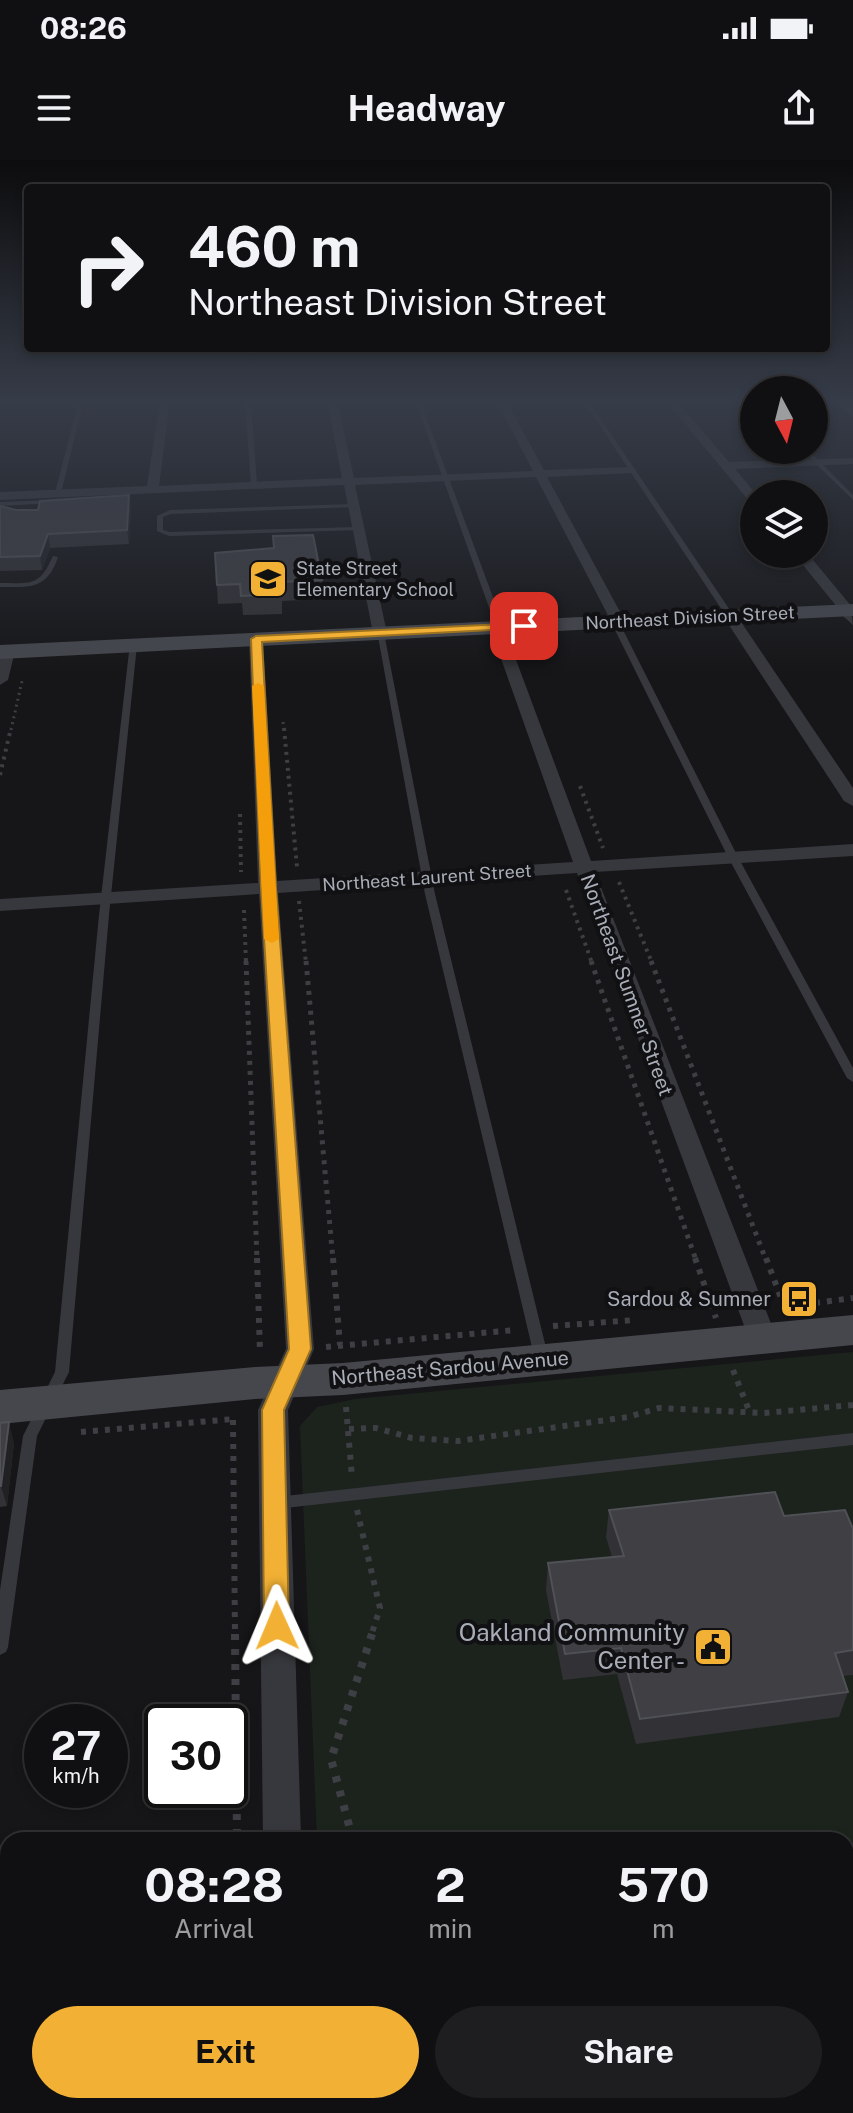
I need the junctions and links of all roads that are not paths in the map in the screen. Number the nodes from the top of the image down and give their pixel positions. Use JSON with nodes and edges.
{"nodes":[{"id":1,"x":113,"y":491,"type":"edge"},
{"id":2,"x":117,"y":491,"type":"edge"},
{"id":3,"x":347,"y":491,"type":"edge"},
{"id":4,"x":449,"y":491,"type":"edge"},
{"id":5,"x":546,"y":491,"type":"edge"},
{"id":6,"x":645,"y":491,"type":"edge"},
{"id":7,"x":58,"y":493,"type":"joint"},
{"id":8,"x":0,"y":496,"type":"edge"},
{"id":9,"x":0,"y":504,"type":"edge"},
{"id":10,"x":346,"y":506,"type":"junction"},
{"id":11,"x":357,"y":528,"type":"junction"},
{"id":12,"x":55,"y":557,"type":"dead end"},
{"id":13,"x":813,"y":568,"type":"edge"},
{"id":14,"x":0,"y":585,"type":"edge"},
{"id":15,"x":851,"y":614,"type":"edge"},
{"id":16,"x":730,"y":616,"type":"junction"},
{"id":17,"x":618,"y":621,"type":"junction"},
{"id":18,"x":500,"y":627,"type":"junction"},
{"id":19,"x":380,"y":633,"type":"junction"},
{"id":20,"x":256,"y":639,"type":"junction"},
{"id":21,"x":133,"y":645,"type":"junction"},
{"id":22,"x":4,"y":652,"type":"edge"},
{"id":23,"x":0,"y":680,"type":"edge"},
{"id":24,"x":853,"y":801,"type":"edge"},
{"id":25,"x":853,"y":850,"type":"edge"},
{"id":26,"x":733,"y":857,"type":"junction"},
{"id":27,"x":583,"y":867,"type":"junction"},
{"id":28,"x":426,"y":878,"type":"junction"},
{"id":29,"x":268,"y":888,"type":"junction"},
{"id":30,"x":106,"y":898,"type":"junction"},
{"id":31,"x":0,"y":905,"type":"edge"},
{"id":32,"x":853,"y":1078,"type":"edge"},
{"id":33,"x":739,"y":1320,"type":"junction"},
{"id":34,"x":853,"y":1330,"type":"edge"},
{"id":35,"x":538,"y":1344,"type":"junction"},
{"id":36,"x":282,"y":1361,"type":"junction"},
{"id":37,"x":48,"y":1402,"type":"junction"},
{"id":38,"x":0,"y":1407,"type":"edge"},
{"id":39,"x":853,"y":1439,"type":"edge"},
{"id":40,"x":273,"y":1503,"type":"junction"},
{"id":41,"x":0,"y":1647,"type":"edge"},
{"id":42,"x":282,"y":1832,"type":"edge"}],
"edges":[{"from":1,"to":7,"type":"street"},
{"from":2,"to":9,"type":"lane"},
{"from":3,"to":10,"type":"street"},
{"from":4,"to":18,"type":"lane"},
{"from":5,"to":17,"type":"street"},
{"from":6,"to":16,"type":"lane"},
{"from":7,"to":8,"type":"street"},
{"from":10,"to":11,"type":"street"},
{"from":10,"to":11,"type":"lane"},
{"from":11,"to":19,"type":"street"},
{"from":12,"to":14,"type":"lane"},
{"from":13,"to":15,"type":"street"},
{"from":15,"to":16,"type":"street","name":"Northeast Division Street"},
{"from":16,"to":17,"type":"street","name":"Northeast Division Street"},
{"from":16,"to":24,"type":"street"},
{"from":17,"to":18,"type":"street","name":"Northeast Division Street"},
{"from":17,"to":26,"type":"lane"},
{"from":18,"to":19,"type":"street","name":"Northeast Division Street"},
{"from":18,"to":27,"type":"street","name":"Northeast Sumner Street"},
{"from":19,"to":20,"type":"street","name":"Northeast Division Street"},
{"from":19,"to":28,"type":"lane"},
{"from":20,"to":21,"type":"street","name":"Northeast Division Street"},
{"from":20,"to":29,"type":"street"},
{"from":21,"to":22,"type":"street","name":"Northeast Division Street"},
{"from":21,"to":30,"type":"lane"},
{"from":22,"to":23,"type":"street"},
{"from":25,"to":26,"type":"street","name":"Northeast Laurent Street"},
{"from":26,"to":27,"type":"street","name":"Northeast Laurent Street"},
{"from":26,"to":32,"type":"lane"},
{"from":27,"to":28,"type":"street","name":"Northeast Laurent Street"},
{"from":27,"to":33,"type":"street","name":"Northeast Sumner Street"},
{"from":28,"to":29,"type":"street","name":"Northeast Laurent Street"},
{"from":28,"to":35,"type":"lane"},
{"from":29,"to":30,"type":"street","name":"Northeast Laurent Street"},
{"from":29,"to":36,"type":"street"},
{"from":30,"to":31,"type":"street","name":"Northeast Laurent Street"},
{"from":30,"to":37,"type":"lane"},
{"from":33,"to":34,"type":"street","name":"Northeast Sardou Avenue"},
{"from":33,"to":35,"type":"street","name":"Northeast Sardou Avenue"},
{"from":35,"to":36,"type":"street","name":"Northeast Sardou Avenue"},
{"from":36,"to":37,"type":"street","name":"Northeast Sardou Avenue"},
{"from":36,"to":40,"type":"street"},
{"from":37,"to":38,"type":"street","name":"Northeast Sardou Avenue"},
{"from":37,"to":41,"type":"lane"},
{"from":39,"to":40,"type":"lane"},
{"from":40,"to":42,"type":"street"}]}
